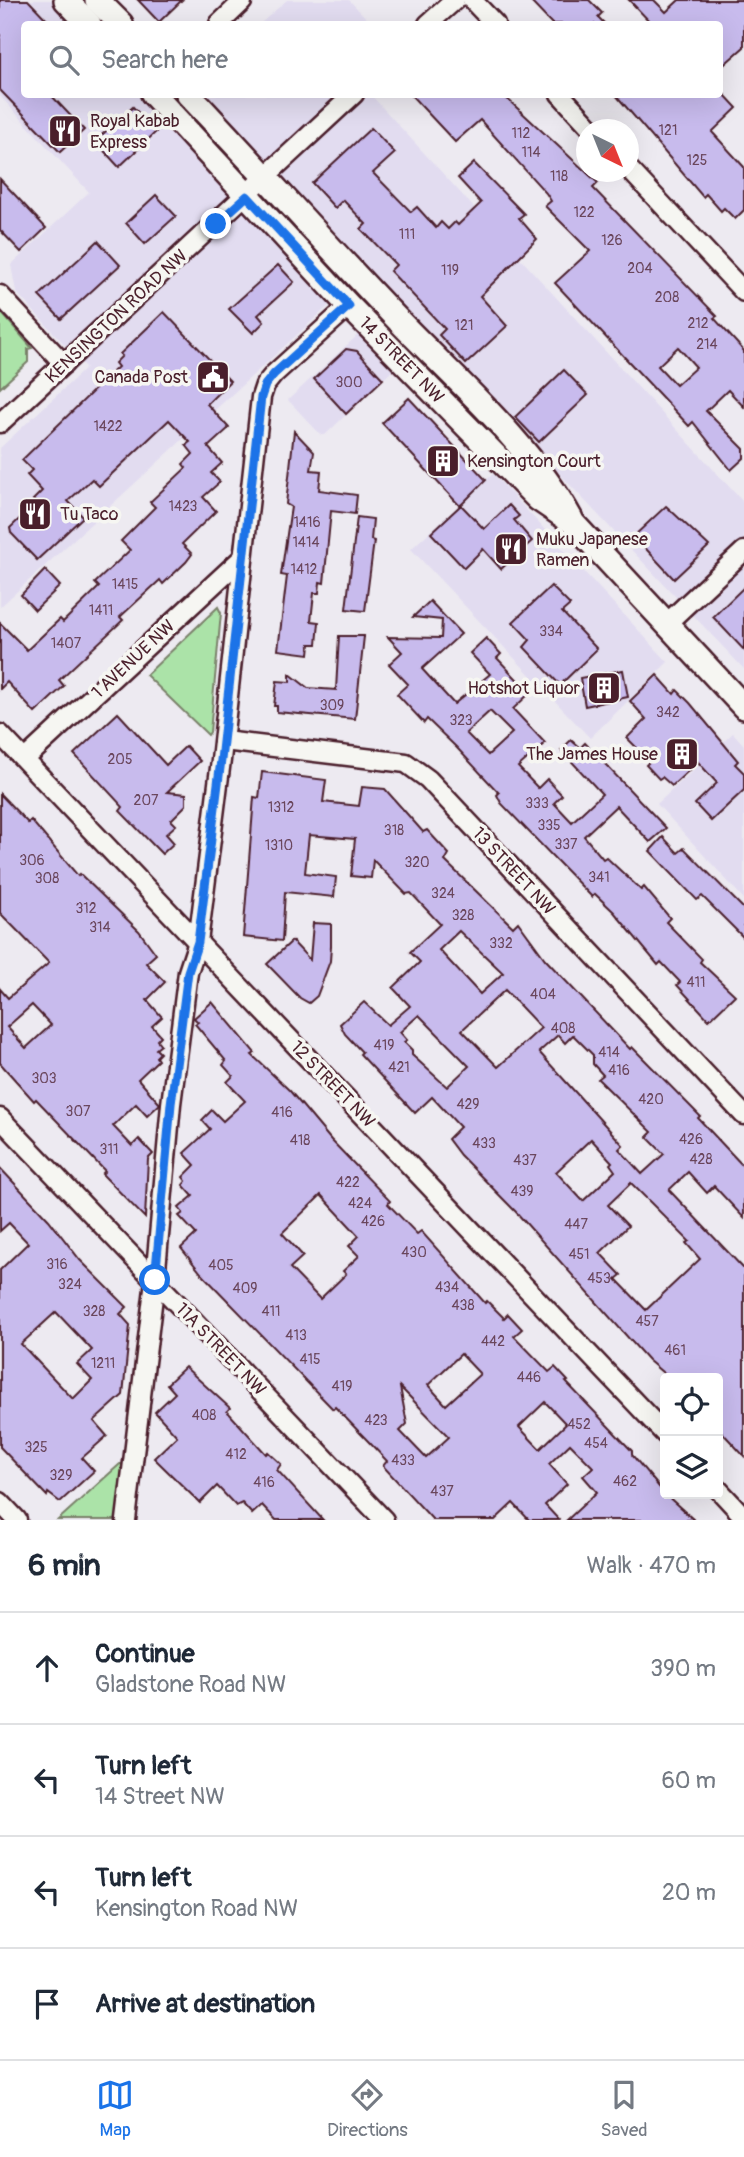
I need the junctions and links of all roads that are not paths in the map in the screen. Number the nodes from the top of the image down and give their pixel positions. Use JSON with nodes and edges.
{"nodes":[{"id":1,"x":66,"y":0,"type":"edge"},
{"id":2,"x":97,"y":0,"type":"edge"},
{"id":3,"x":454,"y":0,"type":"edge"},
{"id":4,"x":472,"y":0,"type":"edge"},
{"id":5,"x":242,"y":2,"type":"dead end"},
{"id":6,"x":86,"y":21,"type":"edge"},
{"id":7,"x":118,"y":21,"type":"edge"},
{"id":8,"x":222,"y":21,"type":"edge"},
{"id":9,"x":431,"y":21,"type":"edge"},
{"id":10,"x":492,"y":21,"type":"edge"},
{"id":11,"x":157,"y":98,"type":"edge"},
{"id":12,"x":192,"y":98,"type":"edge"},
{"id":13,"x":350,"y":98,"type":"edge"},
{"id":14,"x":564,"y":98,"type":"edge"},
{"id":15,"x":583,"y":119,"type":"edge"},
{"id":16,"x":266,"y":177,"type":"junction"},
{"id":17,"x":639,"y":180,"type":"edge"},
{"id":18,"x":247,"y":196,"type":"junction"},
{"id":19,"x":744,"y":292,"type":"edge"},
{"id":20,"x":0,"y":295,"type":"edge"},
{"id":21,"x":349,"y":306,"type":"junction"},
{"id":22,"x":64,"y":364,"type":"junction"},
{"id":23,"x":0,"y":423,"type":"edge"},
{"id":24,"x":572,"y":522,"type":"junction"},
{"id":25,"x":744,"y":551,"type":"edge"},
{"id":26,"x":241,"y":559,"type":"junction"},
{"id":27,"x":666,"y":624,"type":"junction"},
{"id":28,"x":744,"y":707,"type":"edge"},
{"id":29,"x":0,"y":734,"type":"edge"},
{"id":30,"x":224,"y":741,"type":"junction"},
{"id":31,"x":24,"y":760,"type":"junction"},
{"id":32,"x":198,"y":942,"type":"junction"},
{"id":33,"x":744,"y":1115,"type":"edge"},
{"id":34,"x":0,"y":1118,"type":"edge"},
{"id":35,"x":155,"y":1280,"type":"junction"},
{"id":36,"x":660,"y":1429,"type":"edge"},
{"id":37,"x":723,"y":1494,"type":"edge"},
{"id":38,"x":0,"y":1502,"type":"edge"},
{"id":39,"x":744,"y":1517,"type":"edge"},
{"id":40,"x":17,"y":1520,"type":"edge"},
{"id":41,"x":126,"y":1520,"type":"edge"},
{"id":42,"x":384,"y":1520,"type":"edge"}],
"edges":[{"from":1,"to":6,"type":"main road"},
{"from":2,"to":7,"type":"main road"},
{"from":3,"to":9,"type":"street"},
{"from":4,"to":10,"type":"street"},
{"from":5,"to":8,"type":"street"},
{"from":11,"to":18,"type":"main road","name":"14 STREET NW"},
{"from":12,"to":16,"type":"main road","name":"14 STREET NW"},
{"from":13,"to":16,"type":"street","name":"KENSINGTON ROAD NW"},
{"from":14,"to":15,"type":"street"},
{"from":16,"to":18,"type":"street","name":"KENSINGTON ROAD NW"},
{"from":16,"to":24,"type":"main road","name":"14 STREET NW"},
{"from":17,"to":19,"type":"street"},
{"from":18,"to":21,"type":"main road","name":"14 STREET NW"},
{"from":18,"to":22,"type":"street","name":"KENSINGTON ROAD NW"},
{"from":20,"to":22,"type":"street"},
{"from":21,"to":24,"type":"main road","name":"14 STREET NW"},
{"from":21,"to":26,"type":"street"},
{"from":22,"to":23,"type":"street","name":"KENSINGTON ROAD NW"},
{"from":24,"to":27,"type":"main road","name":"14 STREET NW"},
{"from":25,"to":27,"type":"street"},
{"from":26,"to":30,"type":"street"},
{"from":26,"to":31,"type":"street","name":"1 AVENUE NW"},
{"from":27,"to":28,"type":"main road","name":"14 STREET NW"},
{"from":29,"to":31,"type":"street","name":"12 STREET NW"},
{"from":30,"to":32,"type":"street"},
{"from":30,"to":33,"type":"street","name":"13 STREET NW"},
{"from":31,"to":32,"type":"street","name":"12 STREET NW"},
{"from":32,"to":35,"type":"street"},
{"from":32,"to":36,"type":"street","name":"12 STREET NW"},
{"from":34,"to":35,"type":"street","name":"11A STREET NW"},
{"from":35,"to":41,"type":"street"},
{"from":35,"to":42,"type":"street","name":"11A STREET NW"},
{"from":37,"to":39,"type":"street"},
{"from":38,"to":40,"type":"street"}]}
